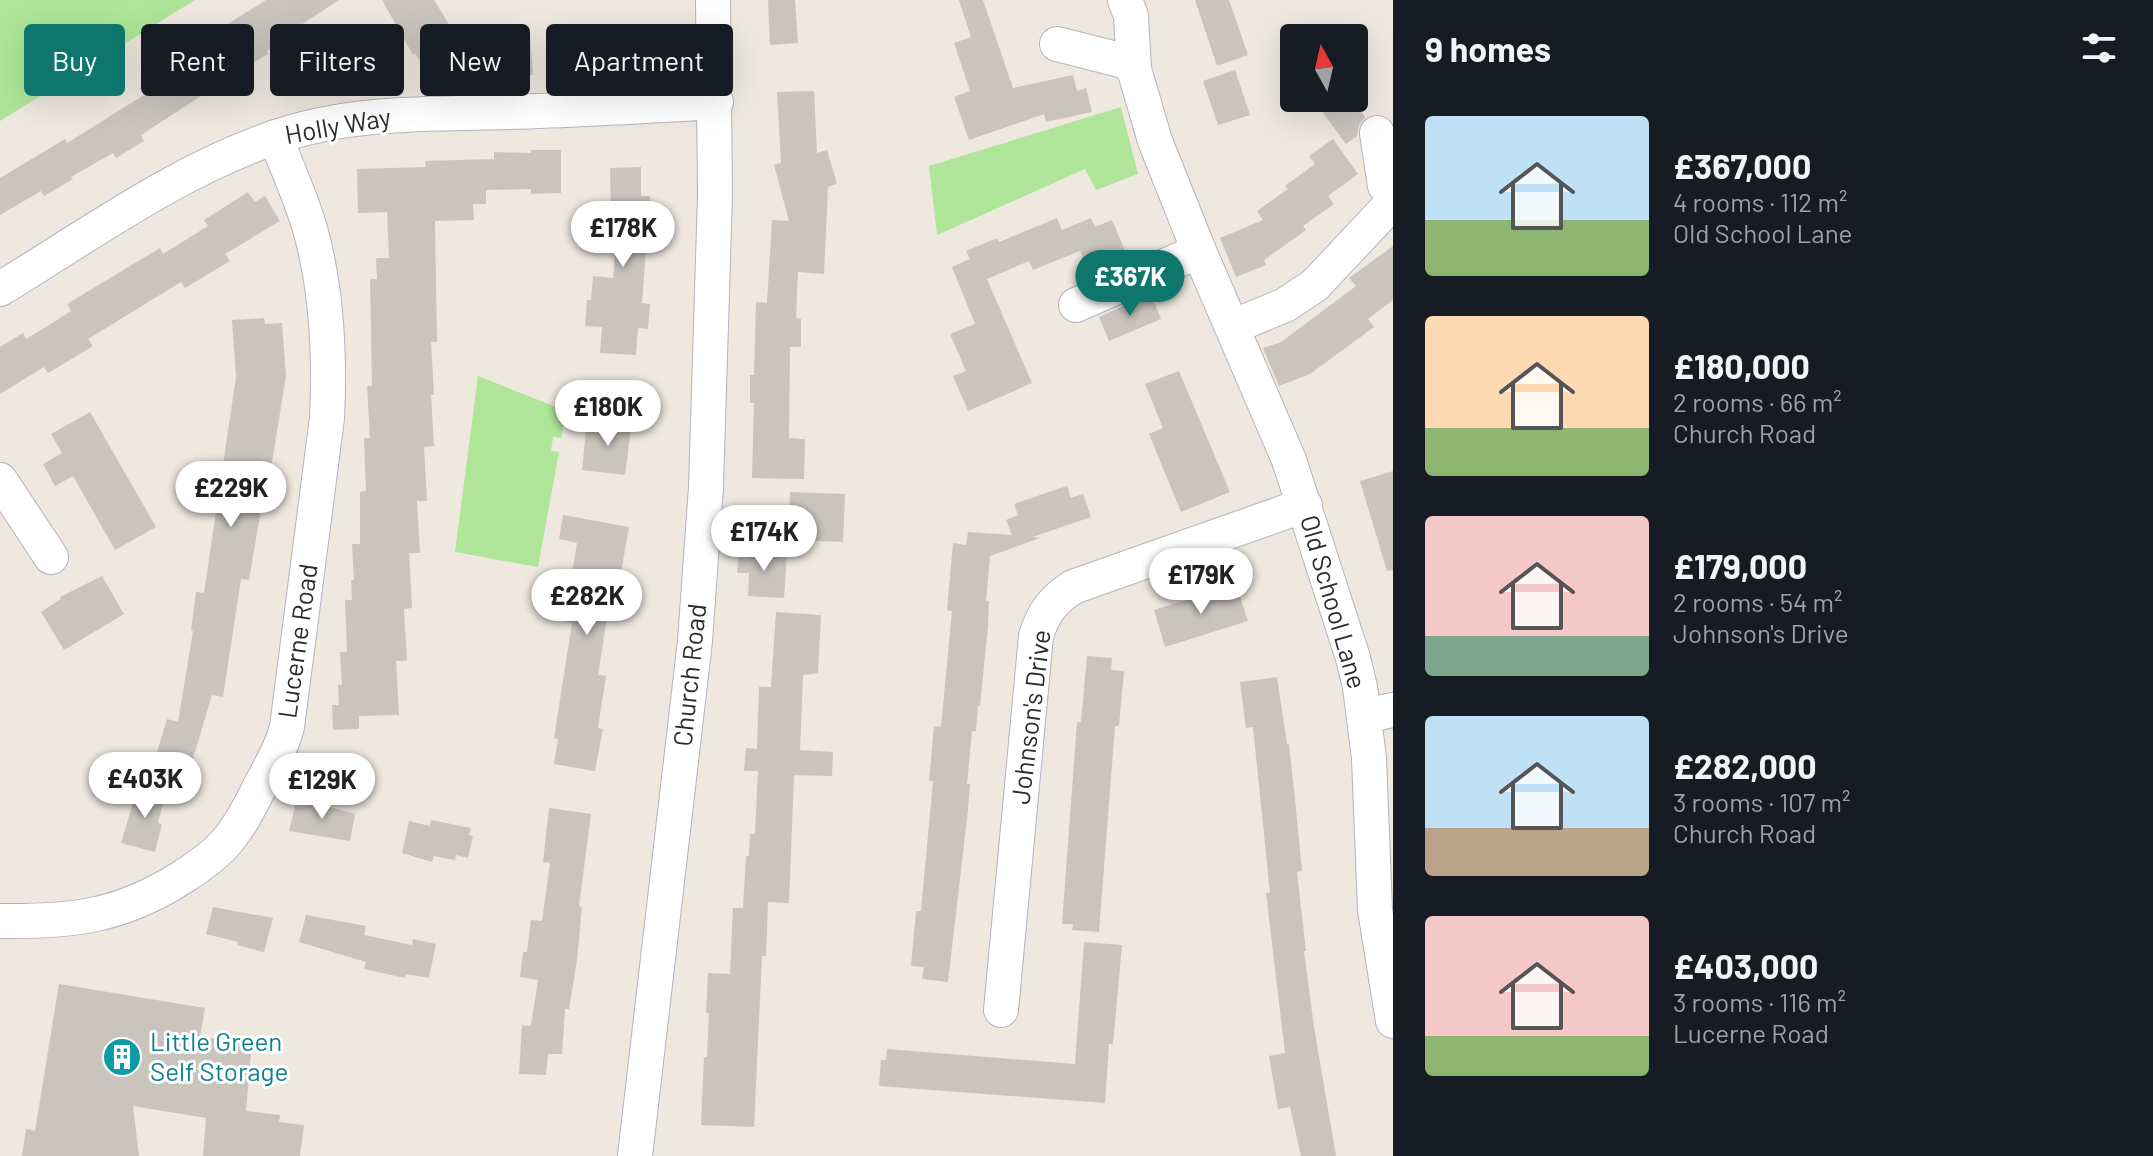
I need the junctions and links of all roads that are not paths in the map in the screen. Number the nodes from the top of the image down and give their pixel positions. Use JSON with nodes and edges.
{"nodes":[{"id":1,"x":713,"y":0,"type":"edge"},
{"id":2,"x":1125,"y":0,"type":"edge"},
{"id":3,"x":1057,"y":44,"type":"dead end"},
{"id":4,"x":1134,"y":69,"type":"junction"},
{"id":5,"x":716,"y":102,"type":"junction"},
{"id":6,"x":1377,"y":133,"type":"dead end"},
{"id":7,"x":275,"y":137,"type":"junction"},
{"id":8,"x":1393,"y":199,"type":"edge"},
{"id":9,"x":1199,"y":251,"type":"junction"},
{"id":10,"x":0,"y":289,"type":"edge"},
{"id":11,"x":1076,"y":305,"type":"dead end"},
{"id":12,"x":1232,"y":327,"type":"junction"},
{"id":13,"x":0,"y":480,"type":"edge"},
{"id":14,"x":1305,"y":505,"type":"junction"},
{"id":15,"x":51,"y":557,"type":"dead end"},
{"id":16,"x":1379,"y":713,"type":"edge"},
{"id":17,"x":0,"y":921,"type":"edge"},
{"id":18,"x":1001,"y":1010,"type":"dead end"},
{"id":19,"x":1393,"y":1021,"type":"edge"},
{"id":20,"x":635,"y":1156,"type":"edge"}],
"edges":[{"from":1,"to":5,"type":"street","name":"Church Road"},
{"from":2,"to":4,"type":"street","name":"Old School Lane"},
{"from":3,"to":4,"type":"street"},
{"from":4,"to":9,"type":"street","name":"Old School Lane"},
{"from":5,"to":7,"type":"street","name":"Holly Way"},
{"from":5,"to":20,"type":"street","name":"Church Road"},
{"from":6,"to":8,"type":"street"},
{"from":7,"to":10,"type":"street","name":"Holly Way"},
{"from":7,"to":17,"type":"street","name":"Lucerne Road"},
{"from":8,"to":12,"type":"street"},
{"from":9,"to":11,"type":"street"},
{"from":9,"to":12,"type":"street","name":"Old School Lane"},
{"from":12,"to":14,"type":"street","name":"Old School Lane"},
{"from":13,"to":15,"type":"street"},
{"from":14,"to":16,"type":"street","name":"Old School Lane"},
{"from":14,"to":18,"type":"street","name":"Johnson's Drive"},
{"from":16,"to":19,"type":"street","name":"Old School Lane"}]}
